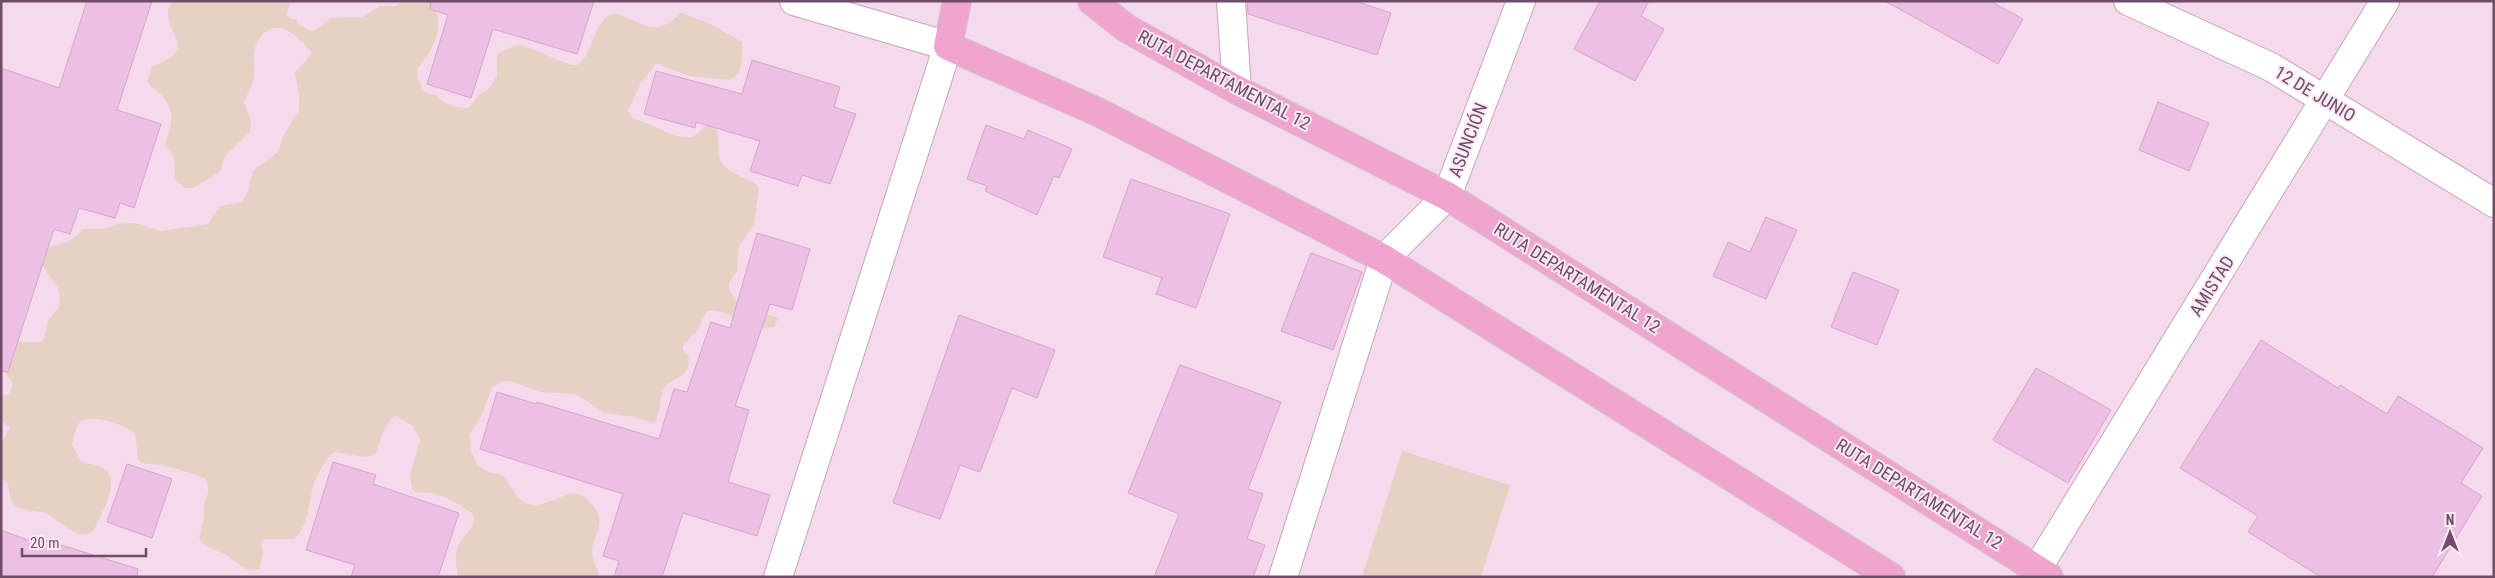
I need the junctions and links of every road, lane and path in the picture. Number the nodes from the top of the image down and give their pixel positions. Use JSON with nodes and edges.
{"nodes":[{"id":1,"x":794,"y":1,"type":"edge"},
{"id":2,"x":957,"y":1,"type":"edge"},
{"id":3,"x":1092,"y":1,"type":"edge"},
{"id":4,"x":1231,"y":1,"type":"edge"},
{"id":5,"x":1521,"y":1,"type":"edge"},
{"id":6,"x":2128,"y":1,"type":"edge"},
{"id":7,"x":2385,"y":1,"type":"edge"},
{"id":8,"x":948,"y":46,"type":"junction"},
{"id":9,"x":1237,"y":90,"type":"junction"},
{"id":10,"x":2325,"y":100,"type":"junction"},
{"id":11,"x":1447,"y":196,"type":"junction"},
{"id":12,"x":2494,"y":203,"type":"edge"},
{"id":13,"x":1384,"y":260,"type":"junction"},
{"id":14,"x":2043,"y":573,"type":"edge"},
{"id":15,"x":778,"y":577,"type":"edge"},
{"id":16,"x":1283,"y":577,"type":"edge"},
{"id":17,"x":1891,"y":577,"type":"edge"}],
"edges":[{"from":1,"to":8,"type":"street"},
{"from":2,"to":8,"type":"main road"},
{"from":3,"to":9,"type":"main road","name":"RUTA DEPARTAMENTAL 12"},
{"from":4,"to":9,"type":"street"},
{"from":5,"to":11,"type":"street","name":"ASUNCIÓN"},
{"from":6,"to":10,"type":"street","name":"12 DE JUNIO"},
{"from":7,"to":10,"type":"street","name":"AMISTAD"},
{"from":8,"to":13,"type":"main road"},
{"from":8,"to":15,"type":"street"},
{"from":9,"to":11,"type":"main road","name":"RUTA DEPARTAMENTAL 12"},
{"from":10,"to":12,"type":"street","name":"12 DE JUNIO"},
{"from":10,"to":14,"type":"street","name":"AMISTAD"},
{"from":11,"to":13,"type":"street","name":"ASUNCIÓN"},
{"from":11,"to":14,"type":"main road","name":"RUTA DEPARTAMENTAL 12"},
{"from":13,"to":16,"type":"street"},
{"from":13,"to":17,"type":"main road"}]}
